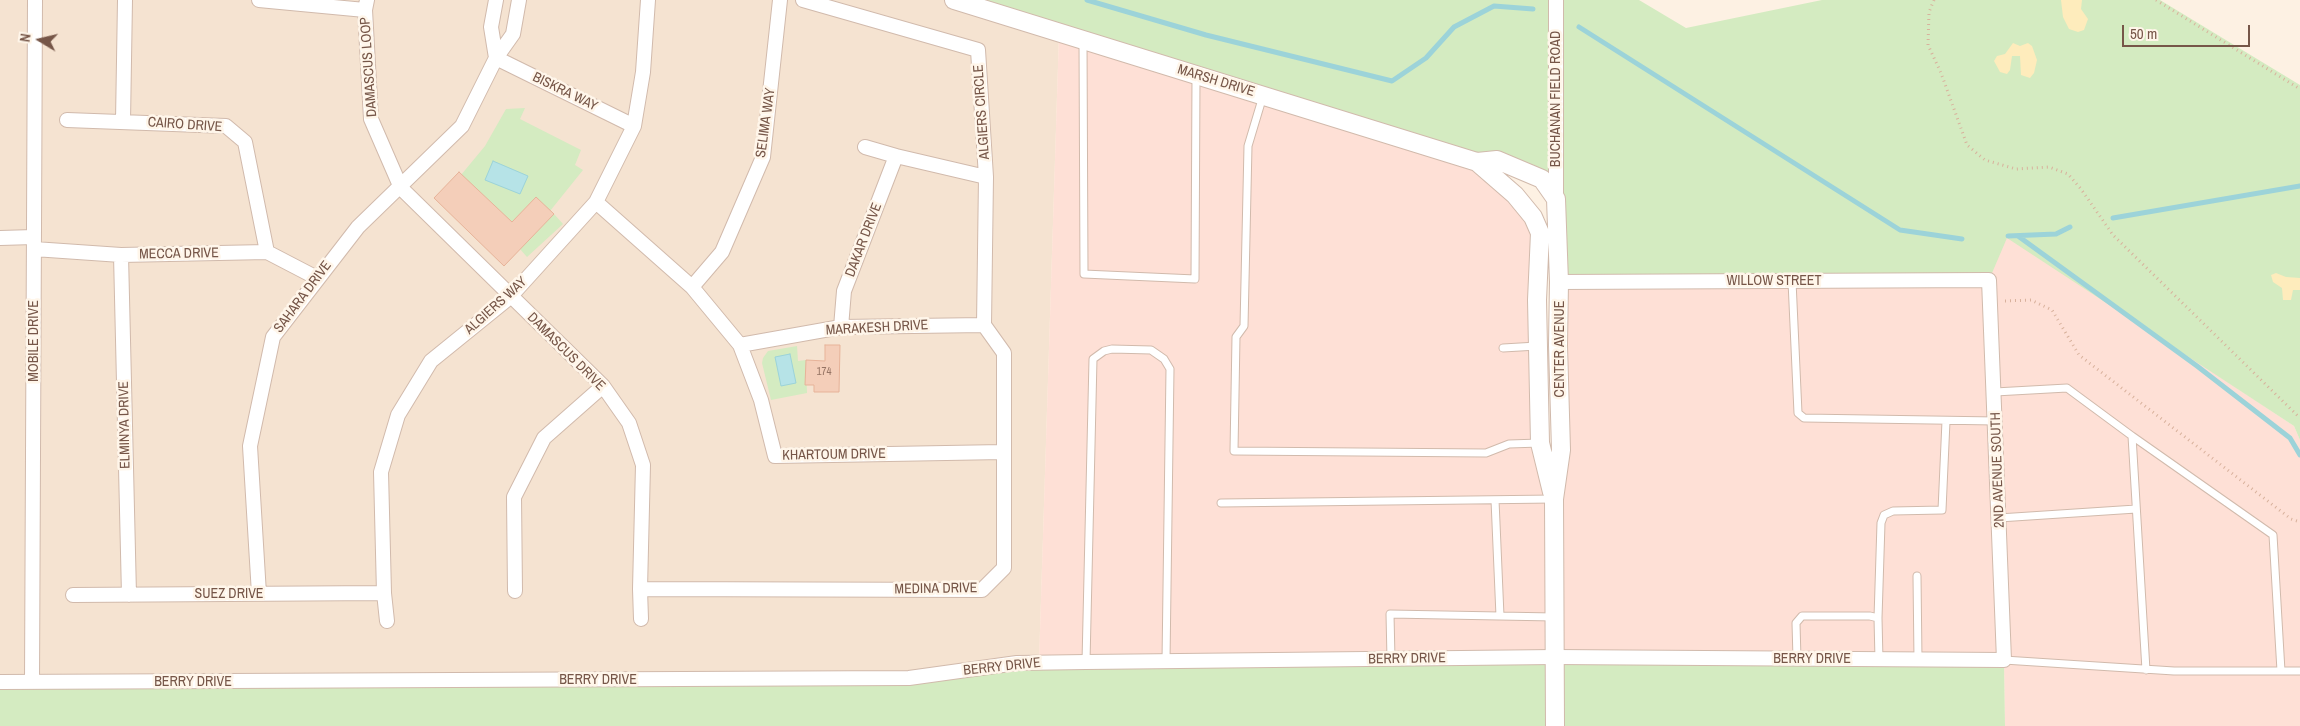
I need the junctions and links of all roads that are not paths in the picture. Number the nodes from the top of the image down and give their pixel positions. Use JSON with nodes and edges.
{"nodes":[{"id":1,"x":35,"y":0,"type":"edge"},
{"id":2,"x":125,"y":0,"type":"edge"},
{"id":3,"x":259,"y":0,"type":"edge"},
{"id":4,"x":496,"y":0,"type":"edge"},
{"id":5,"x":519,"y":0,"type":"edge"},
{"id":6,"x":648,"y":0,"type":"edge"},
{"id":7,"x":780,"y":0,"type":"edge"},
{"id":8,"x":803,"y":0,"type":"edge"},
{"id":9,"x":954,"y":0,"type":"edge"},
{"id":10,"x":1556,"y":0,"type":"edge"},
{"id":11,"x":366,"y":5,"type":"edge"},
{"id":12,"x":1083,"y":40,"type":"junction"},
{"id":13,"x":496,"y":58,"type":"junction"},
{"id":14,"x":1196,"y":75,"type":"junction"},
{"id":15,"x":1263,"y":96,"type":"junction"},
{"id":16,"x":66,"y":120,"type":"dead end"},
{"id":17,"x":123,"y":121,"type":"junction"},
{"id":18,"x":634,"y":126,"type":"junction"},
{"id":19,"x":864,"y":147,"type":"dead end"},
{"id":20,"x":896,"y":156,"type":"junction"},
{"id":21,"x":1477,"y":162,"type":"junction"},
{"id":22,"x":986,"y":177,"type":"junction"},
{"id":23,"x":401,"y":188,"type":"junction"},
{"id":24,"x":1556,"y":199,"type":"junction"},
{"id":25,"x":596,"y":202,"type":"junction"},
{"id":26,"x":1533,"y":217,"type":"joint"},
{"id":27,"x":0,"y":238,"type":"edge"},
{"id":28,"x":34,"y":243,"type":"junction"},
{"id":29,"x":266,"y":252,"type":"junction"},
{"id":30,"x":121,"y":255,"type":"junction"},
{"id":31,"x":317,"y":278,"type":"junction"},
{"id":32,"x":1990,"y":280,"type":"joint"},
{"id":33,"x":1792,"y":281,"type":"junction"},
{"id":34,"x":1559,"y":282,"type":"junction"},
{"id":35,"x":692,"y":287,"type":"junction"},
{"id":36,"x":510,"y":297,"type":"junction"},
{"id":37,"x":984,"y":325,"type":"junction"},
{"id":38,"x":841,"y":327,"type":"junction"},
{"id":39,"x":740,"y":345,"type":"junction"},
{"id":40,"x":1537,"y":346,"type":"junction"},
{"id":41,"x":1503,"y":348,"type":"dead end"},
{"id":42,"x":603,"y":386,"type":"junction"},
{"id":43,"x":1995,"y":392,"type":"junction"},
{"id":44,"x":1946,"y":421,"type":"junction"},
{"id":45,"x":1996,"y":421,"type":"junction"},
{"id":46,"x":2132,"y":436,"type":"junction"},
{"id":47,"x":1540,"y":443,"type":"junction"},
{"id":48,"x":1003,"y":452,"type":"junction"},
{"id":49,"x":1554,"y":499,"type":"junction"},
{"id":50,"x":1495,"y":500,"type":"junction"},
{"id":51,"x":1221,"y":503,"type":"dead end"},
{"id":52,"x":2136,"y":509,"type":"junction"},
{"id":53,"x":1999,"y":518,"type":"junction"},
{"id":54,"x":1917,"y":576,"type":"dead end"},
{"id":55,"x":640,"y":589,"type":"junction"},
{"id":56,"x":515,"y":590,"type":"dead end"},
{"id":57,"x":259,"y":594,"type":"junction"},
{"id":58,"x":384,"y":594,"type":"junction"},
{"id":59,"x":73,"y":595,"type":"dead end"},
{"id":60,"x":129,"y":595,"type":"junction"},
{"id":61,"x":1500,"y":616,"type":"junction"},
{"id":62,"x":1555,"y":616,"type":"junction"},
{"id":63,"x":1878,"y":618,"type":"junction"},
{"id":64,"x":641,"y":619,"type":"dead end"},
{"id":65,"x":387,"y":621,"type":"dead end"},
{"id":66,"x":1555,"y":657,"type":"junction"},
{"id":67,"x":1390,"y":659,"type":"junction"},
{"id":68,"x":1797,"y":659,"type":"junction"},
{"id":69,"x":1879,"y":660,"type":"junction"},
{"id":70,"x":1918,"y":660,"type":"junction"},
{"id":71,"x":2004,"y":660,"type":"junction"},
{"id":72,"x":1166,"y":661,"type":"junction"},
{"id":73,"x":1086,"y":662,"type":"junction"},
{"id":74,"x":2146,"y":670,"type":"junction"},
{"id":75,"x":2280,"y":671,"type":"junction"},
{"id":76,"x":2300,"y":671,"type":"edge"},
{"id":77,"x":0,"y":682,"type":"edge"},
{"id":78,"x":32,"y":682,"type":"junction"},
{"id":79,"x":1555,"y":726,"type":"edge"}],
"edges":[{"from":1,"to":28,"type":"street","name":"MOBILE DRIVE"},
{"from":2,"to":17,"type":"street"},
{"from":3,"to":11,"type":"street"},
{"from":4,"to":13,"type":"street"},
{"from":5,"to":13,"type":"street","name":"SAHARA DRIVE"},
{"from":6,"to":18,"type":"street","name":"ALGIERS WAY"},
{"from":7,"to":35,"type":"street","name":"SELIMA WAY"},
{"from":8,"to":22,"type":"street","name":"ALGIERS CIRCLE"},
{"from":9,"to":12,"type":"street","name":"MARSH DRIVE"},
{"from":10,"to":24,"type":"street","name":"BUCHANAN FIELD ROAD"},
{"from":11,"to":23,"type":"street","name":"DAMASCUS LOOP"},
{"from":12,"to":14,"type":"street","name":"MARSH DRIVE"},
{"from":12,"to":14,"type":"lane"},
{"from":13,"to":18,"type":"street","name":"BISKRA WAY"},
{"from":13,"to":23,"type":"street","name":"SAHARA DRIVE"},
{"from":14,"to":15,"type":"street","name":"MARSH DRIVE"},
{"from":15,"to":21,"type":"street","name":"MARSH DRIVE"},
{"from":15,"to":47,"type":"lane"},
{"from":16,"to":17,"type":"street","name":"CAIRO DRIVE"},
{"from":17,"to":29,"type":"street","name":"CAIRO DRIVE"},
{"from":18,"to":25,"type":"street","name":"ALGIERS WAY"},
{"from":19,"to":20,"type":"street"},
{"from":20,"to":22,"type":"street"},
{"from":20,"to":38,"type":"street","name":"DAKAR DRIVE"},
{"from":21,"to":24,"type":"street","name":"MARSH DRIVE"},
{"from":21,"to":26,"type":"street","name":"MARSH DRIVE"},
{"from":22,"to":37,"type":"street","name":"ALGIERS CIRCLE"},
{"from":23,"to":31,"type":"street","name":"SAHARA DRIVE"},
{"from":23,"to":36,"type":"street","name":"DAMASCUS DRIVE"},
{"from":24,"to":34,"type":"street","name":"CENTER AVENUE"},
{"from":25,"to":35,"type":"street","name":"KHARTOUM DRIVE"},
{"from":25,"to":36,"type":"street","name":"ALGIERS WAY"},
{"from":26,"to":40,"type":"street","name":"CENTER AVENUE"},
{"from":27,"to":28,"type":"street","name":"MECCA DRIVE"},
{"from":28,"to":30,"type":"street","name":"MECCA DRIVE"},
{"from":28,"to":78,"type":"street","name":"MOBILE DRIVE"},
{"from":29,"to":30,"type":"street","name":"MECCA DRIVE"},
{"from":29,"to":31,"type":"street","name":"MECCA DRIVE"},
{"from":30,"to":60,"type":"street","name":"ELMINYA DRIVE"},
{"from":31,"to":57,"type":"street","name":"SAHARA DRIVE"},
{"from":32,"to":33,"type":"street","name":"WILLOW STREET"},
{"from":32,"to":43,"type":"street","name":"2ND AVENUE SOUTH"},
{"from":33,"to":34,"type":"street","name":"WILLOW STREET"},
{"from":33,"to":44,"type":"lane"},
{"from":34,"to":49,"type":"street","name":"CENTER AVENUE"},
{"from":35,"to":39,"type":"street","name":"KHARTOUM DRIVE"},
{"from":36,"to":42,"type":"street","name":"DAMASCUS DRIVE"},
{"from":36,"to":58,"type":"street","name":"ALGIERS WAY"},
{"from":37,"to":38,"type":"street","name":"MARAKESH DRIVE"},
{"from":37,"to":48,"type":"street","name":"MEDINA DRIVE"},
{"from":38,"to":39,"type":"street","name":"MARAKESH DRIVE"},
{"from":39,"to":48,"type":"street","name":"KHARTOUM DRIVE"},
{"from":40,"to":41,"type":"lane"},
{"from":40,"to":47,"type":"street","name":"CENTER AVENUE"},
{"from":42,"to":55,"type":"street","name":"DAMASCUS DRIVE"},
{"from":42,"to":56,"type":"street"},
{"from":43,"to":45,"type":"street","name":"2ND AVENUE SOUTH"},
{"from":43,"to":46,"type":"lane"},
{"from":44,"to":45,"type":"lane"},
{"from":44,"to":63,"type":"lane"},
{"from":45,"to":53,"type":"street","name":"2ND AVENUE SOUTH"},
{"from":46,"to":52,"type":"lane"},
{"from":46,"to":75,"type":"lane"},
{"from":47,"to":49,"type":"street","name":"CENTER AVENUE"},
{"from":48,"to":55,"type":"street","name":"MEDINA DRIVE"},
{"from":49,"to":50,"type":"lane"},
{"from":49,"to":62,"type":"street","name":"CENTER AVENUE"},
{"from":50,"to":51,"type":"lane"},
{"from":50,"to":61,"type":"lane"},
{"from":52,"to":53,"type":"lane"},
{"from":52,"to":74,"type":"lane"},
{"from":53,"to":71,"type":"street","name":"2ND AVENUE SOUTH"},
{"from":54,"to":70,"type":"lane"},
{"from":55,"to":64,"type":"street","name":"DAMASCUS DRIVE"},
{"from":57,"to":58,"type":"street","name":"SUEZ DRIVE"},
{"from":57,"to":60,"type":"street","name":"SUEZ DRIVE"},
{"from":58,"to":65,"type":"street","name":"ALGIERS WAY"},
{"from":59,"to":60,"type":"street","name":"SUEZ DRIVE"},
{"from":61,"to":62,"type":"lane"},
{"from":61,"to":67,"type":"lane"},
{"from":62,"to":66,"type":"street","name":"CENTER AVENUE"},
{"from":63,"to":68,"type":"lane"},
{"from":63,"to":69,"type":"lane"},
{"from":66,"to":67,"type":"street","name":"BERRY DRIVE"},
{"from":66,"to":68,"type":"street","name":"BERRY DRIVE"},
{"from":66,"to":79,"type":"street","name":"CENTER AVENUE"},
{"from":67,"to":72,"type":"street","name":"BERRY DRIVE"},
{"from":68,"to":69,"type":"street","name":"BERRY DRIVE"},
{"from":69,"to":70,"type":"street","name":"BERRY DRIVE"},
{"from":70,"to":71,"type":"street","name":"BERRY DRIVE"},
{"from":71,"to":74,"type":"lane"},
{"from":72,"to":73,"type":"street","name":"BERRY DRIVE"},
{"from":72,"to":73,"type":"lane"},
{"from":73,"to":78,"type":"street","name":"BERRY DRIVE"},
{"from":74,"to":75,"type":"lane"},
{"from":75,"to":76,"type":"lane"},
{"from":77,"to":78,"type":"street","name":"BERRY DRIVE"}]}
